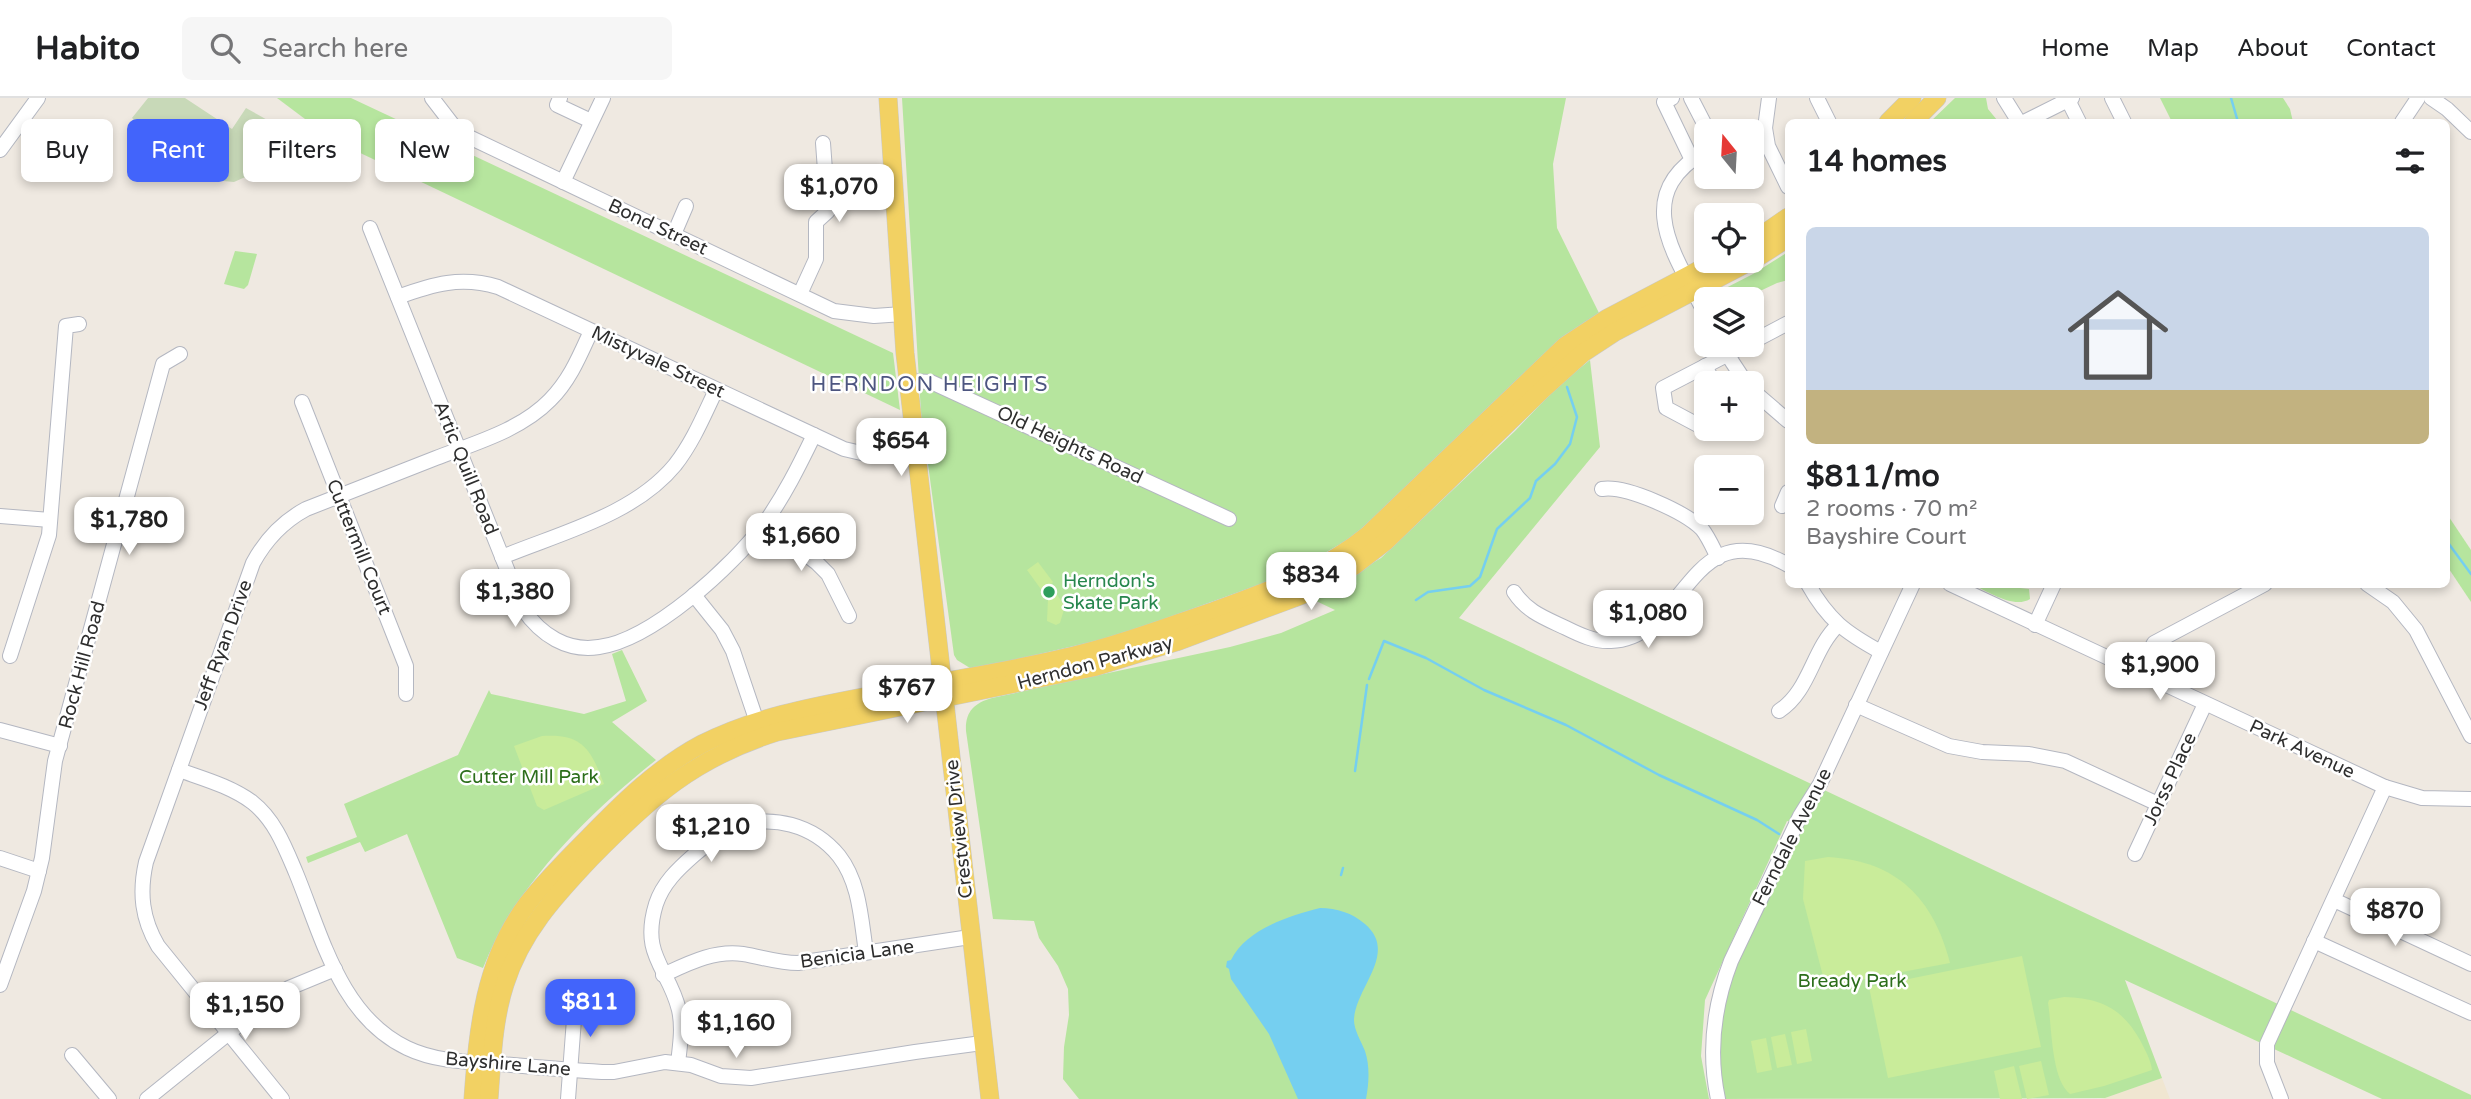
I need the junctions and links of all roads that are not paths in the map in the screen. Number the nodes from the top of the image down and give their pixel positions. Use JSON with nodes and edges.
{"nodes":[{"id":1,"x":38,"y":98,"type":"edge"},
{"id":2,"x":432,"y":98,"type":"edge"},
{"id":3,"x":560,"y":98,"type":"edge"},
{"id":4,"x":603,"y":98,"type":"edge"},
{"id":5,"x":888,"y":98,"type":"edge"},
{"id":6,"x":1672,"y":98,"type":"edge"},
{"id":7,"x":1692,"y":98,"type":"edge"},
{"id":8,"x":1769,"y":98,"type":"edge"},
{"id":9,"x":1817,"y":98,"type":"edge"},
{"id":10,"x":1912,"y":98,"type":"edge"},
{"id":11,"x":1937,"y":98,"type":"edge"},
{"id":12,"x":2004,"y":98,"type":"edge"},
{"id":13,"x":2112,"y":98,"type":"edge"},
{"id":14,"x":2418,"y":98,"type":"edge"},
{"id":15,"x":2431,"y":98,"type":"edge"},
{"id":16,"x":2070,"y":99,"type":"edge"},
{"id":17,"x":1702,"y":119,"type":"edge"},
{"id":18,"x":1828,"y":119,"type":"edge"},
{"id":19,"x":1891,"y":119,"type":"edge"},
{"id":20,"x":1916,"y":119,"type":"edge"},
{"id":21,"x":2019,"y":119,"type":"edge"},
{"id":22,"x":2027,"y":119,"type":"edge"},
{"id":23,"x":2078,"y":119,"type":"edge"},
{"id":24,"x":2122,"y":119,"type":"edge"},
{"id":25,"x":2404,"y":119,"type":"edge"},
{"id":26,"x":592,"y":121,"type":"junction"},
{"id":27,"x":1765,"y":128,"type":"joint"},
{"id":28,"x":2471,"y":132,"type":"edge"},
{"id":29,"x":823,"y":143,"type":"dead end"},
{"id":30,"x":0,"y":150,"type":"edge"},
{"id":31,"x":1692,"y":160,"type":"joint"},
{"id":32,"x":1785,"y":181,"type":"edge"},
{"id":33,"x":562,"y":182,"type":"junction"},
{"id":34,"x":686,"y":206,"type":"dead end"},
{"id":35,"x":1785,"y":219,"type":"edge"},
{"id":36,"x":370,"y":228,"type":"dead end"},
{"id":37,"x":674,"y":234,"type":"junction"},
{"id":38,"x":1764,"y":234,"type":"edge"},
{"id":39,"x":1785,"y":240,"type":"edge"},
{"id":40,"x":1764,"y":253,"type":"edge"},
{"id":41,"x":1702,"y":273,"type":"edge"},
{"id":42,"x":1720,"y":273,"type":"edge"},
{"id":43,"x":1690,"y":284,"type":"junction"},
{"id":44,"x":1694,"y":292,"type":"edge"},
{"id":45,"x":800,"y":294,"type":"junction"},
{"id":46,"x":398,"y":297,"type":"junction"},
{"id":47,"x":903,"y":314,"type":"junction"},
{"id":48,"x":79,"y":324,"type":"dead end"},
{"id":49,"x":1785,"y":325,"type":"edge"},
{"id":50,"x":592,"y":331,"type":"junction"},
{"id":51,"x":1764,"y":336,"type":"edge"},
{"id":52,"x":180,"y":354,"type":"dead end"},
{"id":53,"x":1716,"y":357,"type":"edge"},
{"id":54,"x":1705,"y":366,"type":"junction"},
{"id":55,"x":1695,"y":371,"type":"edge"},
{"id":56,"x":1708,"y":371,"type":"edge"},
{"id":57,"x":1694,"y":372,"type":"edge"},
{"id":58,"x":909,"y":381,"type":"junction"},
{"id":59,"x":716,"y":390,"type":"junction"},
{"id":60,"x":1764,"y":400,"type":"edge"},
{"id":61,"x":302,"y":402,"type":"dead end"},
{"id":62,"x":1785,"y":418,"type":"edge"},
{"id":63,"x":1694,"y":423,"type":"edge"},
{"id":64,"x":814,"y":435,"type":"junction"},
{"id":65,"x":459,"y":449,"type":"junction"},
{"id":66,"x":917,"y":454,"type":"junction"},
{"id":67,"x":1602,"y":489,"type":"dead end"},
{"id":68,"x":339,"y":496,"type":"junction"},
{"id":69,"x":1785,"y":499,"type":"edge"},
{"id":70,"x":1782,"y":506,"type":"dead end"},
{"id":71,"x":0,"y":516,"type":"edge"},
{"id":72,"x":1229,"y":519,"type":"dead end"},
{"id":73,"x":50,"y":520,"type":"junction"},
{"id":74,"x":764,"y":523,"type":"junction"},
{"id":75,"x":502,"y":556,"type":"junction"},
{"id":76,"x":1718,"y":558,"type":"junction"},
{"id":77,"x":1785,"y":563,"type":"edge"},
{"id":78,"x":1810,"y":588,"type":"edge"},
{"id":79,"x":1911,"y":588,"type":"edge"},
{"id":80,"x":1958,"y":588,"type":"edge"},
{"id":81,"x":2052,"y":588,"type":"edge"},
{"id":82,"x":2257,"y":588,"type":"edge"},
{"id":83,"x":2373,"y":588,"type":"edge"},
{"id":84,"x":1514,"y":592,"type":"dead end"},
{"id":85,"x":694,"y":595,"type":"junction"},
{"id":86,"x":849,"y":615,"type":"dead end"},
{"id":87,"x":1838,"y":625,"type":"junction"},
{"id":88,"x":2035,"y":625,"type":"junction"},
{"id":89,"x":1881,"y":652,"type":"junction"},
{"id":90,"x":10,"y":656,"type":"dead end"},
{"id":91,"x":2138,"y":673,"type":"junction"},
{"id":92,"x":944,"y":690,"type":"junction"},
{"id":93,"x":406,"y":694,"type":"dead end"},
{"id":94,"x":2205,"y":704,"type":"junction"},
{"id":95,"x":1856,"y":705,"type":"junction"},
{"id":96,"x":1779,"y":711,"type":"dead end"},
{"id":97,"x":759,"y":729,"type":"junction"},
{"id":98,"x":0,"y":730,"type":"edge"},
{"id":99,"x":2471,"y":736,"type":"edge"},
{"id":100,"x":60,"y":746,"type":"junction"},
{"id":101,"x":179,"y":770,"type":"junction"},
{"id":102,"x":2385,"y":787,"type":"junction"},
{"id":103,"x":2471,"y":799,"type":"edge"},
{"id":104,"x":2158,"y":804,"type":"junction"},
{"id":105,"x":2135,"y":854,"type":"dead end"},
{"id":106,"x":0,"y":858,"type":"edge"},
{"id":107,"x":39,"y":871,"type":"junction"},
{"id":108,"x":2334,"y":900,"type":"junction"},
{"id":109,"x":970,"y":937,"type":"junction"},
{"id":110,"x":2314,"y":941,"type":"junction"},
{"id":111,"x":866,"y":952,"type":"junction"},
{"id":112,"x":2471,"y":964,"type":"edge"},
{"id":113,"x":3,"y":967,"type":"edge"},
{"id":114,"x":335,"y":969,"type":"junction"},
{"id":115,"x":663,"y":975,"type":"junction"},
{"id":116,"x":0,"y":985,"type":"edge"},
{"id":117,"x":575,"y":1006,"type":"dead end"},
{"id":118,"x":2471,"y":1013,"type":"edge"},
{"id":119,"x":228,"y":1033,"type":"junction"},
{"id":120,"x":982,"y":1044,"type":"junction"},
{"id":121,"x":72,"y":1055,"type":"dead end"},
{"id":122,"x":484,"y":1063,"type":"junction"},
{"id":123,"x":678,"y":1063,"type":"junction"},
{"id":124,"x":570,"y":1070,"type":"junction"},
{"id":125,"x":109,"y":1099,"type":"edge"},
{"id":126,"x":147,"y":1099,"type":"edge"},
{"id":127,"x":282,"y":1099,"type":"edge"},
{"id":128,"x":473,"y":1099,"type":"edge"},
{"id":129,"x":489,"y":1099,"type":"edge"},
{"id":130,"x":568,"y":1099,"type":"edge"},
{"id":131,"x":990,"y":1099,"type":"edge"},
{"id":132,"x":1718,"y":1099,"type":"edge"},
{"id":133,"x":2281,"y":1099,"type":"edge"}],
"edges":[{"from":1,"to":30,"type":"street"},
{"from":2,"to":33,"type":"street","name":"Bond Street"},
{"from":3,"to":26,"type":"street"},
{"from":4,"to":26,"type":"street"},
{"from":5,"to":47,"type":"main road","name":"Crestview Drive"},
{"from":6,"to":31,"type":"street"},
{"from":7,"to":17,"type":"street"},
{"from":8,"to":27,"type":"street"},
{"from":9,"to":18,"type":"street"},
{"from":10,"to":19,"type":"main road"},
{"from":11,"to":20,"type":"main road"},
{"from":12,"to":21,"type":"street"},
{"from":13,"to":24,"type":"street"},
{"from":14,"to":25,"type":"street"},
{"from":15,"to":28,"type":"street"},
{"from":16,"to":22,"type":"street"},
{"from":16,"to":23,"type":"street"},
{"from":26,"to":33,"type":"street"},
{"from":27,"to":32,"type":"street"},
{"from":29,"to":45,"type":"street"},
{"from":31,"to":43,"type":"street"},
{"from":33,"to":37,"type":"street","name":"Bond Street"},
{"from":34,"to":37,"type":"street"},
{"from":35,"to":38,"type":"main road"},
{"from":36,"to":46,"type":"street","name":"Artic Quill Road"},
{"from":37,"to":45,"type":"street","name":"Bond Street"},
{"from":39,"to":40,"type":"main road","name":"Herndon Parkway"},
{"from":41,"to":43,"type":"main road","name":"Herndon Parkway"},
{"from":42,"to":43,"type":"main road","name":"Herndon Parkway"},
{"from":43,"to":44,"type":"street"},
{"from":43,"to":92,"type":"main road","name":"Herndon Parkway"},
{"from":45,"to":47,"type":"street","name":"Bond Street"},
{"from":46,"to":50,"type":"street","name":"Mistyvale Street"},
{"from":46,"to":65,"type":"street","name":"Artic Quill Road"},
{"from":47,"to":58,"type":"main road","name":"Crestview Drive"},
{"from":48,"to":73,"type":"street"},
{"from":49,"to":51,"type":"street"},
{"from":50,"to":59,"type":"street","name":"Mistyvale Street"},
{"from":50,"to":65,"type":"street","name":"Jeff Ryan Drive"},
{"from":52,"to":100,"type":"street","name":"Rock Hill Road"},
{"from":53,"to":54,"type":"street"},
{"from":54,"to":55,"type":"street"},
{"from":54,"to":56,"type":"street"},
{"from":57,"to":63,"type":"street"},
{"from":58,"to":66,"type":"main road","name":"Crestview Drive"},
{"from":58,"to":72,"type":"street","name":"Old Heights Road"},
{"from":59,"to":64,"type":"street","name":"Mistyvale Street"},
{"from":59,"to":75,"type":"street"},
{"from":60,"to":62,"type":"street"},
{"from":61,"to":68,"type":"street","name":"Cuttermill Court"},
{"from":64,"to":66,"type":"street","name":"Mistyvale Street"},
{"from":64,"to":74,"type":"street","name":"Artic Quill Road"},
{"from":65,"to":68,"type":"street","name":"Jeff Ryan Drive"},
{"from":65,"to":75,"type":"street","name":"Artic Quill Road"},
{"from":66,"to":92,"type":"main road","name":"Crestview Drive"},
{"from":67,"to":76,"type":"street"},
{"from":68,"to":93,"type":"street","name":"Cuttermill Court"},
{"from":68,"to":101,"type":"street","name":"Jeff Ryan Drive"},
{"from":69,"to":70,"type":"street"},
{"from":71,"to":73,"type":"street"},
{"from":73,"to":90,"type":"street"},
{"from":74,"to":85,"type":"street","name":"Artic Quill Road"},
{"from":74,"to":86,"type":"street"},
{"from":75,"to":85,"type":"street","name":"Artic Quill Road"},
{"from":76,"to":77,"type":"street"},
{"from":76,"to":84,"type":"street"},
{"from":78,"to":87,"type":"street"},
{"from":79,"to":89,"type":"street","name":"Ferndale Avenue"},
{"from":80,"to":88,"type":"street","name":"Park Avenue"},
{"from":81,"to":88,"type":"street"},
{"from":82,"to":91,"type":"street"},
{"from":83,"to":99,"type":"street"},
{"from":85,"to":97,"type":"street"},
{"from":87,"to":89,"type":"street"},
{"from":87,"to":96,"type":"street"},
{"from":88,"to":91,"type":"street","name":"Park Avenue"},
{"from":89,"to":95,"type":"street","name":"Ferndale Avenue"},
{"from":91,"to":94,"type":"street","name":"Park Avenue"},
{"from":92,"to":97,"type":"main road","name":"Herndon Parkway"},
{"from":92,"to":109,"type":"main road","name":"Crestview Drive"},
{"from":94,"to":102,"type":"street","name":"Park Avenue"},
{"from":94,"to":104,"type":"street","name":"Jorss Place"},
{"from":95,"to":104,"type":"street"},
{"from":95,"to":132,"type":"street","name":"Ferndale Avenue"},
{"from":97,"to":122,"type":"main road","name":"Herndon Parkway"},
{"from":98,"to":100,"type":"street"},
{"from":100,"to":107,"type":"street","name":"Rock Hill Road"},
{"from":101,"to":114,"type":"street","name":"Bayshire Lane"},
{"from":101,"to":119,"type":"street","name":"Jeff Ryan Drive"},
{"from":102,"to":103,"type":"street","name":"Park Avenue"},
{"from":102,"to":108,"type":"street"},
{"from":104,"to":105,"type":"street","name":"Jorss Place"},
{"from":106,"to":107,"type":"street"},
{"from":107,"to":113,"type":"street","name":"Rock Hill Road"},
{"from":108,"to":110,"type":"street"},
{"from":108,"to":112,"type":"street"},
{"from":109,"to":111,"type":"street","name":"Benicia Lane"},
{"from":109,"to":120,"type":"main road","name":"Crestview Drive"},
{"from":110,"to":118,"type":"street"},
{"from":110,"to":133,"type":"street"},
{"from":111,"to":115,"type":"street","name":"Benicia Lane"},
{"from":111,"to":115,"type":"street"},
{"from":113,"to":116,"type":"street","name":"Rock Hill Road"},
{"from":114,"to":119,"type":"street"},
{"from":114,"to":122,"type":"street","name":"Bayshire Lane"},
{"from":115,"to":123,"type":"street"},
{"from":117,"to":124,"type":"street"},
{"from":119,"to":126,"type":"street"},
{"from":119,"to":127,"type":"street","name":"Jeff Ryan Drive"},
{"from":120,"to":123,"type":"street","name":"Bayshire Lane"},
{"from":120,"to":131,"type":"main road","name":"Crestview Drive"},
{"from":121,"to":125,"type":"street"},
{"from":122,"to":124,"type":"street","name":"Bayshire Lane"},
{"from":122,"to":128,"type":"main road","name":"Herndon Parkway"},
{"from":122,"to":129,"type":"main road","name":"Herndon Parkway"},
{"from":123,"to":124,"type":"street","name":"Bayshire Lane"},
{"from":124,"to":130,"type":"street"}]}
